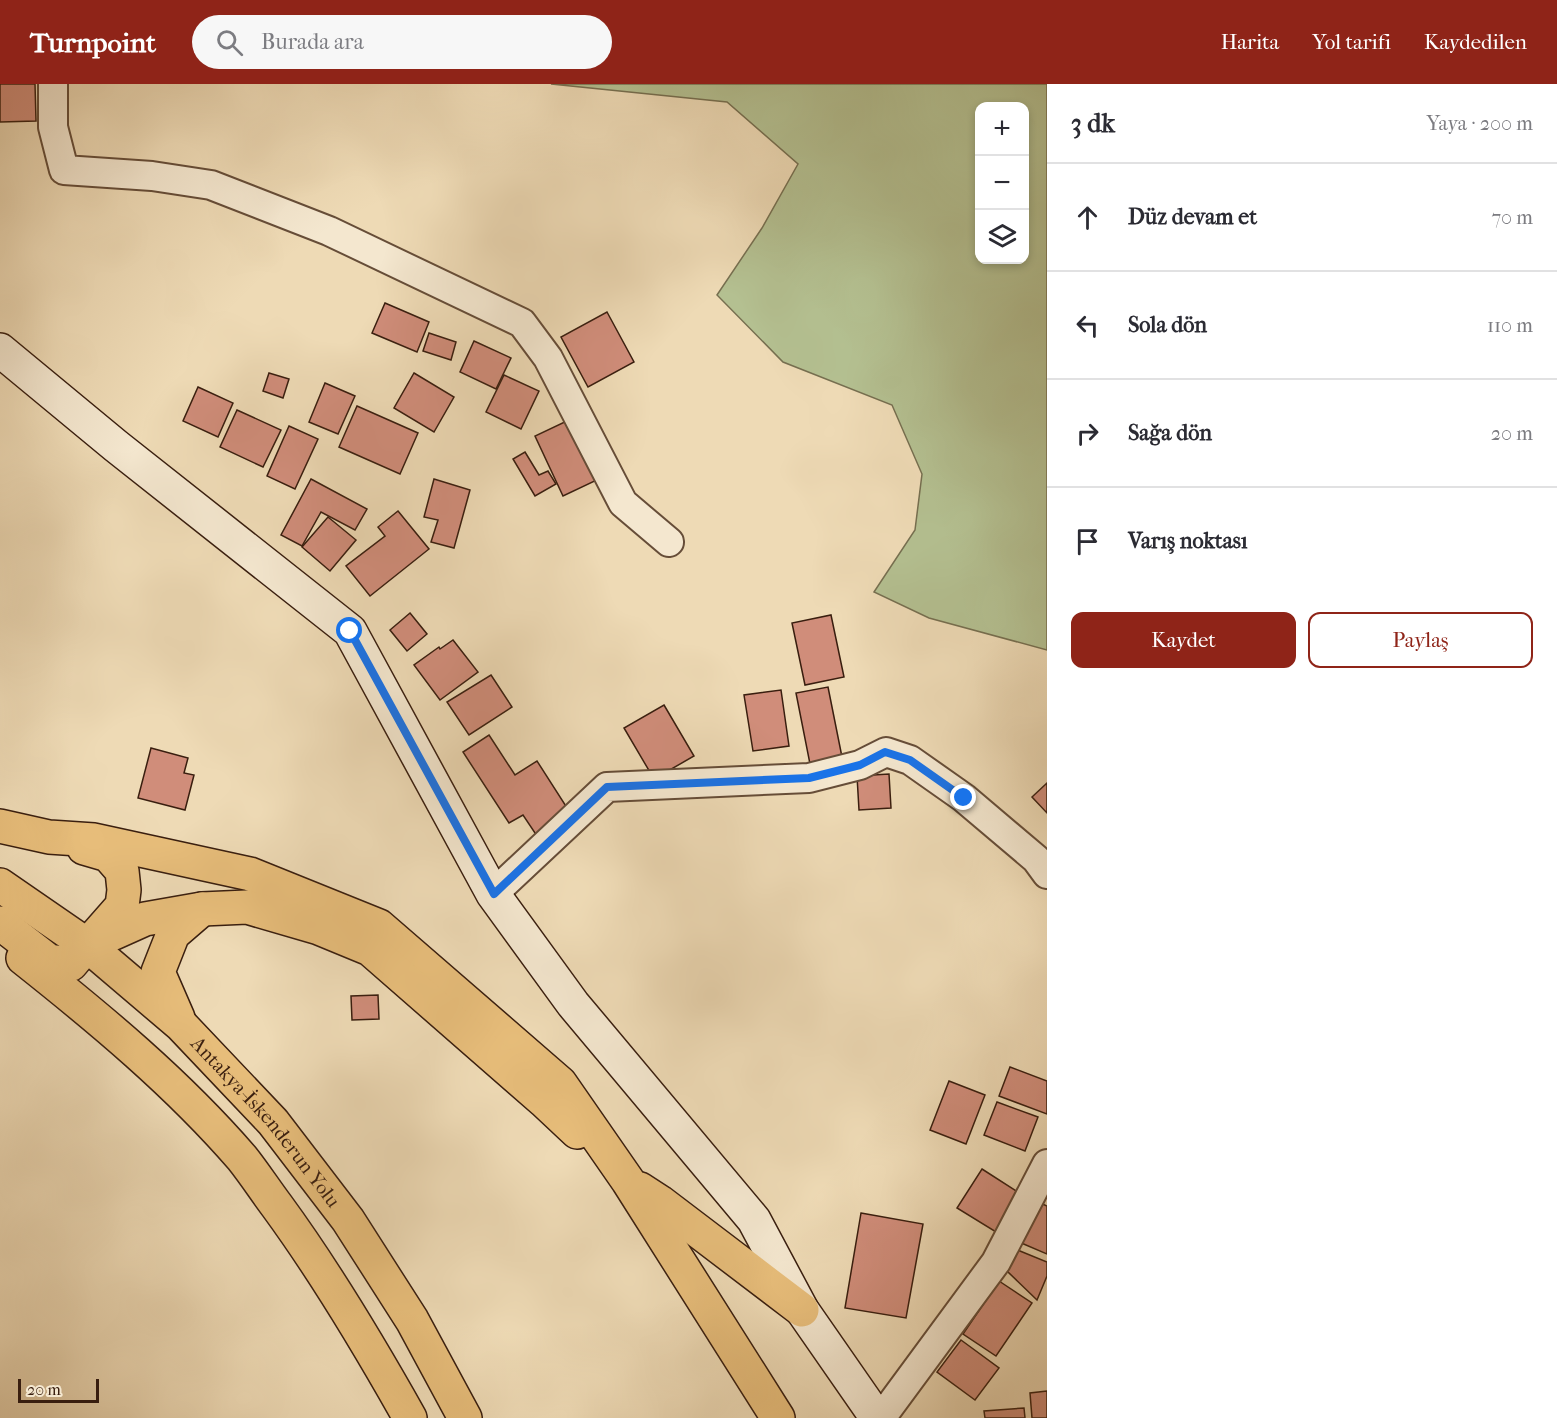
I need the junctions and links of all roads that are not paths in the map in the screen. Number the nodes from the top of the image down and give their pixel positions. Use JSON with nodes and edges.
{"nodes":[{"id":1,"x":53,"y":84,"type":"edge"},
{"id":2,"x":0,"y":350,"type":"edge"},
{"id":3,"x":669,"y":542,"type":"dead end"},
{"id":4,"x":0,"y":826,"type":"edge"},
{"id":5,"x":50,"y":837,"type":"junction"},
{"id":6,"x":1047,"y":874,"type":"edge"},
{"id":7,"x":0,"y":885,"type":"edge"},
{"id":8,"x":494,"y":894,"type":"junction"},
{"id":9,"x":202,"y":909,"type":"junction"},
{"id":10,"x":0,"y":923,"type":"edge"},
{"id":11,"x":0,"y":941,"type":"edge"},
{"id":12,"x":87,"y":945,"type":"junction"},
{"id":13,"x":181,"y":1025,"type":"junction"},
{"id":14,"x":1047,"y":1164,"type":"edge"},
{"id":15,"x":628,"y":1181,"type":"junction"},
{"id":16,"x":802,"y":1310,"type":"junction"},
{"id":17,"x":410,"y":1418,"type":"edge"},
{"id":18,"x":465,"y":1418,"type":"edge"},
{"id":19,"x":778,"y":1418,"type":"edge"},
{"id":20,"x":879,"y":1418,"type":"edge"}],
"edges":[{"from":1,"to":3,"type":"street"},
{"from":2,"to":8,"type":"main road"},
{"from":4,"to":5,"type":"highway"},
{"from":5,"to":12,"type":"highway"},
{"from":5,"to":15,"type":"highway"},
{"from":6,"to":8,"type":"street"},
{"from":7,"to":12,"type":"highway","name":"Antakya-İskenderun Yolu"},
{"from":8,"to":16,"type":"main road"},
{"from":9,"to":12,"type":"highway"},
{"from":9,"to":13,"type":"highway"},
{"from":9,"to":15,"type":"highway"},
{"from":10,"to":12,"type":"highway"},
{"from":11,"to":17,"type":"highway","name":"Antakya-İskenderun Yolu"},
{"from":12,"to":13,"type":"highway","name":"Antakya-İskenderun Yolu"},
{"from":13,"to":18,"type":"highway","name":"Antakya-İskenderun Yolu"},
{"from":14,"to":20,"type":"street"},
{"from":15,"to":16,"type":"highway"},
{"from":15,"to":19,"type":"highway"},
{"from":16,"to":20,"type":"main road"}]}
